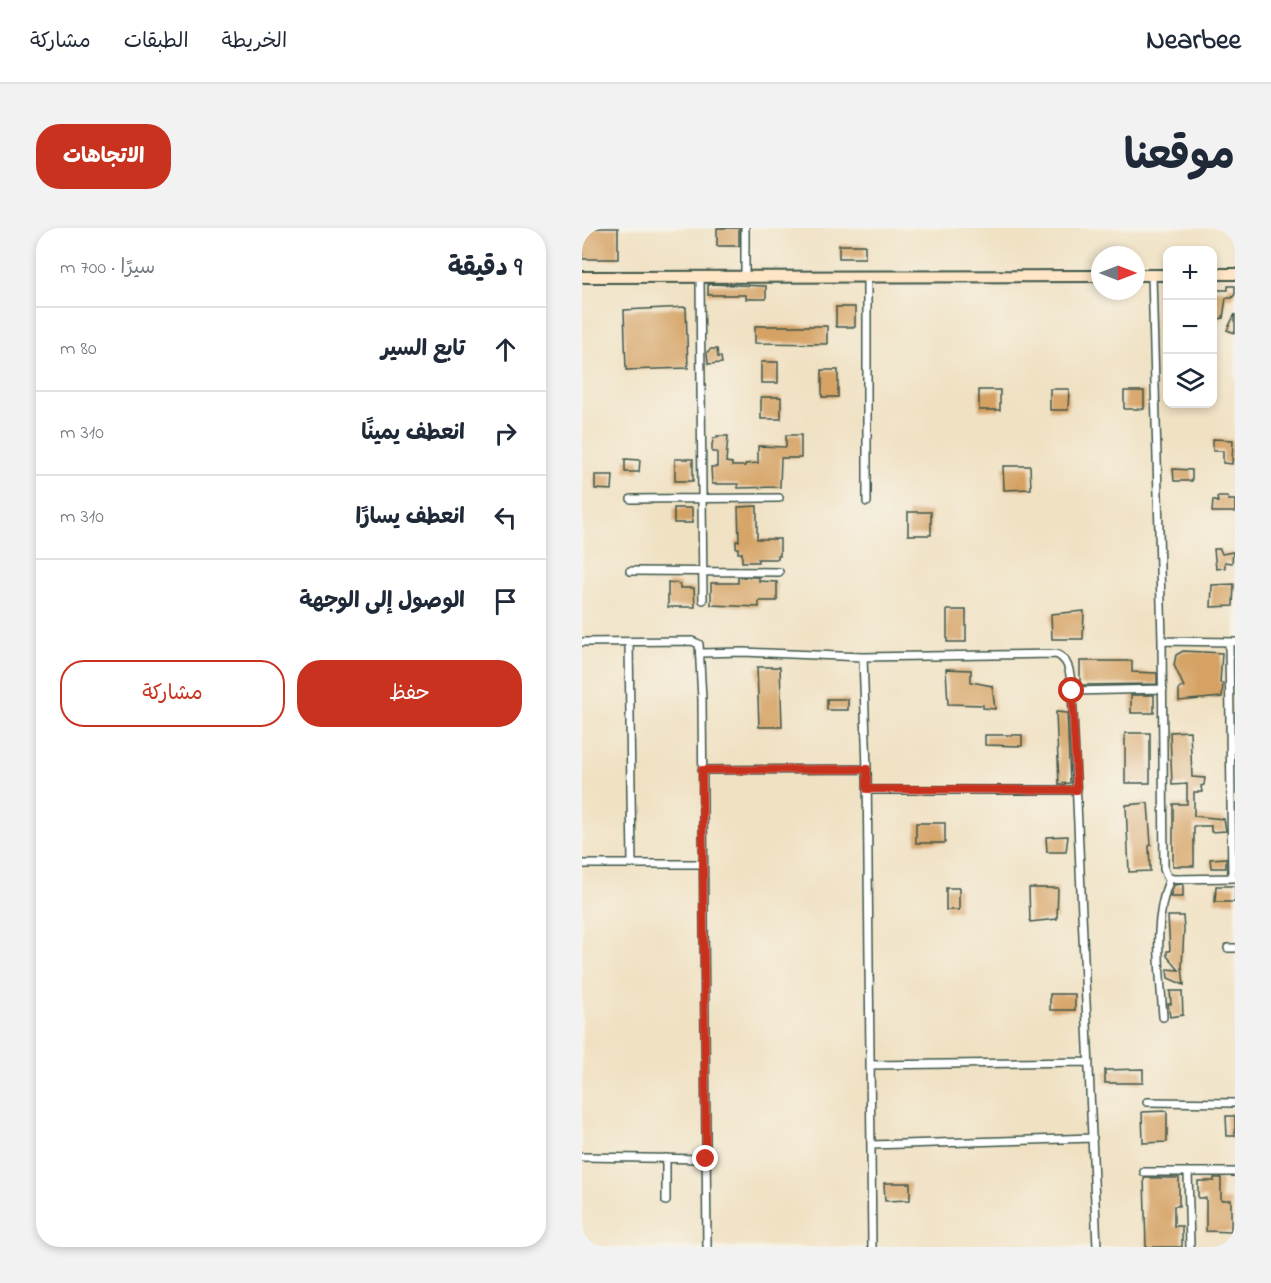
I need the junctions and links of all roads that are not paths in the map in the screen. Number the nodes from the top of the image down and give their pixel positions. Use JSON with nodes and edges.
{"nodes":[{"id":1,"x":745,"y":228,"type":"edge"},
{"id":2,"x":1217,"y":274,"type":"edge"},
{"id":3,"x":1235,"y":274,"type":"edge"},
{"id":4,"x":1145,"y":275,"type":"edge"},
{"id":5,"x":1152,"y":275,"type":"junction"},
{"id":6,"x":1163,"y":275,"type":"edge"},
{"id":7,"x":1091,"y":276,"type":"edge"},
{"id":8,"x":867,"y":277,"type":"junction"},
{"id":9,"x":582,"y":278,"type":"edge"},
{"id":10,"x":699,"y":278,"type":"junction"},
{"id":11,"x":745,"y":278,"type":"junction"},
{"id":12,"x":779,"y":498,"type":"dead end"},
{"id":13,"x":631,"y":499,"type":"dead end"},
{"id":14,"x":703,"y":499,"type":"junction"},
{"id":15,"x":867,"y":502,"type":"dead end"},
{"id":16,"x":630,"y":571,"type":"dead end"},
{"id":17,"x":703,"y":572,"type":"junction"},
{"id":18,"x":779,"y":572,"type":"dead end"},
{"id":19,"x":704,"y":600,"type":"dead end"},
{"id":20,"x":1162,"y":640,"type":"junction"},
{"id":21,"x":582,"y":642,"type":"edge"},
{"id":22,"x":629,"y":642,"type":"junction"},
{"id":23,"x":1232,"y":642,"type":"edge"},
{"id":24,"x":700,"y":653,"type":"junction"},
{"id":25,"x":863,"y":657,"type":"junction"},
{"id":26,"x":1163,"y":689,"type":"junction"},
{"id":27,"x":1072,"y":691,"type":"junction"},
{"id":28,"x":867,"y":769,"type":"junction"},
{"id":29,"x":702,"y":770,"type":"junction"},
{"id":30,"x":867,"y":789,"type":"junction"},
{"id":31,"x":1077,"y":790,"type":"junction"},
{"id":32,"x":582,"y":864,"type":"edge"},
{"id":33,"x":632,"y":864,"type":"junction"},
{"id":34,"x":703,"y":864,"type":"junction"},
{"id":35,"x":1170,"y":878,"type":"junction"},
{"id":36,"x":1233,"y":878,"type":"edge"},
{"id":37,"x":1162,"y":1017,"type":"dead end"},
{"id":38,"x":1089,"y":1062,"type":"junction"},
{"id":39,"x":870,"y":1065,"type":"junction"},
{"id":40,"x":1147,"y":1102,"type":"dead end"},
{"id":41,"x":1235,"y":1103,"type":"edge"},
{"id":42,"x":1093,"y":1138,"type":"junction"},
{"id":43,"x":871,"y":1145,"type":"junction"},
{"id":44,"x":582,"y":1157,"type":"edge"},
{"id":45,"x":666,"y":1158,"type":"junction"},
{"id":46,"x":706,"y":1159,"type":"junction"},
{"id":47,"x":1144,"y":1172,"type":"dead end"},
{"id":48,"x":1188,"y":1172,"type":"junction"},
{"id":49,"x":1235,"y":1172,"type":"edge"},
{"id":50,"x":666,"y":1201,"type":"dead end"},
{"id":51,"x":707,"y":1247,"type":"edge"},
{"id":52,"x":872,"y":1247,"type":"edge"},
{"id":53,"x":1097,"y":1247,"type":"edge"},
{"id":54,"x":1190,"y":1247,"type":"edge"}],
"edges":[{"from":1,"to":11,"type":"street"},
{"from":2,"to":3,"type":"main road"},
{"from":4,"to":5,"type":"main road"},
{"from":5,"to":6,"type":"main road"},
{"from":5,"to":20,"type":"street"},
{"from":7,"to":8,"type":"main road"},
{"from":8,"to":11,"type":"main road"},
{"from":8,"to":15,"type":"street"},
{"from":9,"to":10,"type":"main road"},
{"from":10,"to":11,"type":"main road"},
{"from":10,"to":14,"type":"street"},
{"from":12,"to":14,"type":"street"},
{"from":13,"to":14,"type":"street"},
{"from":14,"to":17,"type":"street"},
{"from":16,"to":17,"type":"street"},
{"from":17,"to":18,"type":"street"},
{"from":17,"to":19,"type":"street"},
{"from":20,"to":23,"type":"street"},
{"from":20,"to":26,"type":"street"},
{"from":21,"to":22,"type":"street"},
{"from":22,"to":24,"type":"street"},
{"from":22,"to":33,"type":"street"},
{"from":23,"to":36,"type":"street"},
{"from":24,"to":25,"type":"street"},
{"from":24,"to":29,"type":"street"},
{"from":25,"to":27,"type":"street"},
{"from":25,"to":28,"type":"street"},
{"from":26,"to":27,"type":"street"},
{"from":26,"to":35,"type":"street"},
{"from":27,"to":31,"type":"street"},
{"from":28,"to":29,"type":"street"},
{"from":28,"to":30,"type":"street"},
{"from":29,"to":34,"type":"street"},
{"from":30,"to":31,"type":"street"},
{"from":30,"to":39,"type":"street"},
{"from":31,"to":38,"type":"street"},
{"from":32,"to":33,"type":"street"},
{"from":33,"to":34,"type":"street"},
{"from":34,"to":46,"type":"street"},
{"from":35,"to":36,"type":"street"},
{"from":35,"to":37,"type":"street"},
{"from":38,"to":39,"type":"street"},
{"from":38,"to":42,"type":"street"},
{"from":39,"to":43,"type":"street"},
{"from":40,"to":41,"type":"street"},
{"from":42,"to":43,"type":"street"},
{"from":42,"to":53,"type":"street"},
{"from":43,"to":52,"type":"street"},
{"from":44,"to":45,"type":"street"},
{"from":45,"to":46,"type":"street"},
{"from":45,"to":50,"type":"street"},
{"from":46,"to":51,"type":"street"},
{"from":47,"to":48,"type":"street"},
{"from":48,"to":49,"type":"street"},
{"from":48,"to":54,"type":"street"}]}
